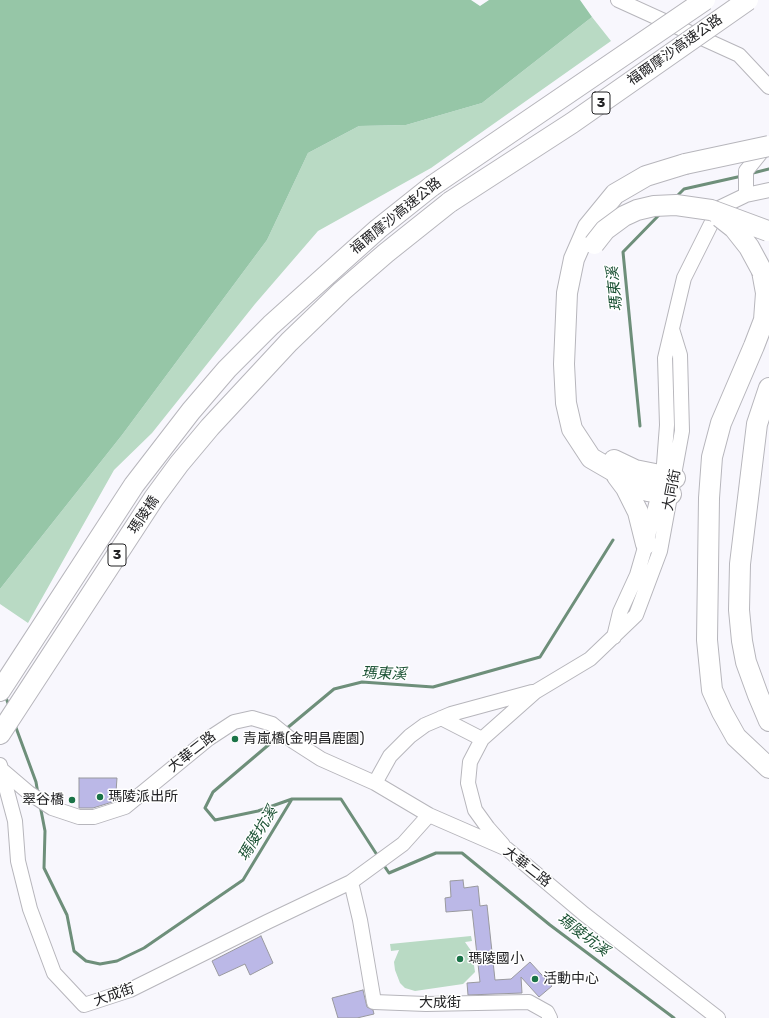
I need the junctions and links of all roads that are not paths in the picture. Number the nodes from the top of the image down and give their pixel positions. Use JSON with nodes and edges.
{"nodes":[{"id":1,"x":618,"y":0,"type":"edge"},
{"id":2,"x":706,"y":0,"type":"edge"},
{"id":3,"x":748,"y":0,"type":"edge"},
{"id":4,"x":769,"y":87,"type":"edge"},
{"id":5,"x":769,"y":145,"type":"edge"},
{"id":6,"x":769,"y":154,"type":"edge"},
{"id":7,"x":692,"y":162,"type":"junction"},
{"id":8,"x":746,"y":183,"type":"junction"},
{"id":9,"x":769,"y":190,"type":"edge"},
{"id":10,"x":711,"y":210,"type":"junction"},
{"id":11,"x":768,"y":231,"type":"edge"},
{"id":12,"x":248,"y":386,"type":"joint"},
{"id":13,"x":769,"y":388,"type":"edge"},
{"id":14,"x":613,"y":471,"type":"junction"},
{"id":15,"x":134,"y":485,"type":"joint"},
{"id":16,"x":667,"y":485,"type":"junction"},
{"id":17,"x":646,"y":544,"type":"junction"},
{"id":18,"x":614,"y":638,"type":"junction"},
{"id":19,"x":0,"y":691,"type":"edge"},
{"id":20,"x":535,"y":692,"type":"junction"},
{"id":21,"x":441,"y":718,"type":"junction"},
{"id":22,"x":769,"y":721,"type":"edge"},
{"id":23,"x":0,"y":734,"type":"edge"},
{"id":24,"x":482,"y":739,"type":"junction"},
{"id":25,"x":764,"y":764,"type":"edge"},
{"id":26,"x":1,"y":767,"type":"edge"},
{"id":27,"x":375,"y":782,"type":"junction"},
{"id":28,"x":429,"y":815,"type":"junction"},
{"id":29,"x":507,"y":849,"type":"junction"},
{"id":30,"x":352,"y":882,"type":"junction"},
{"id":31,"x":550,"y":1018,"type":"edge"},
{"id":32,"x":718,"y":1018,"type":"edge"}],
"edges":[{"from":1,"to":4,"type":"street"},
{"from":2,"to":15,"type":"highway","name":"福爾摩沙高速公路","number":"3","bridge":true},
{"from":3,"to":12,"type":"highway","name":"福爾摩沙高速公路","number":"3","bridge":true},
{"from":5,"to":7,"type":"highway","bridge":true},
{"from":5,"to":8,"type":"street"},
{"from":6,"to":7,"type":"highway","bridge":true},
{"from":7,"to":14,"type":"highway"},
{"from":8,"to":9,"type":"street","name":"大同街"},
{"from":8,"to":16,"type":"street","name":"大同街"},
{"from":10,"to":11,"type":"highway","bridge":true},
{"from":10,"to":16,"type":"highway","bridge":true},
{"from":10,"to":25,"type":"highway","bridge":true},
{"from":12,"to":23,"type":"highway","name":"瑪陵橋","number":"3"},
{"from":13,"to":22,"type":"highway"},
{"from":14,"to":16,"type":"highway"},
{"from":14,"to":17,"type":"highway"},
{"from":15,"to":19,"type":"highway","name":"瑪陵橋","number":"3"},
{"from":16,"to":17,"type":"street","name":"大同街"},
{"from":16,"to":18,"type":"street","name":"大同街"},
{"from":17,"to":18,"type":"street","name":"大同街"},
{"from":18,"to":20,"type":"street","name":"大同街"},
{"from":20,"to":21,"type":"street"},
{"from":20,"to":24,"type":"street"},
{"from":21,"to":24,"type":"street"},
{"from":21,"to":27,"type":"street"},
{"from":24,"to":29,"type":"street"},
{"from":26,"to":27,"type":"street","name":"大華二路"},
{"from":26,"to":30,"type":"street","name":"大成街"},
{"from":27,"to":28,"type":"street","name":"大華二路"},
{"from":28,"to":29,"type":"street","name":"大華二路"},
{"from":28,"to":30,"type":"street","name":"大成街"},
{"from":29,"to":32,"type":"street","name":"大華二路"},
{"from":30,"to":31,"type":"street","name":"大成街"}]}
